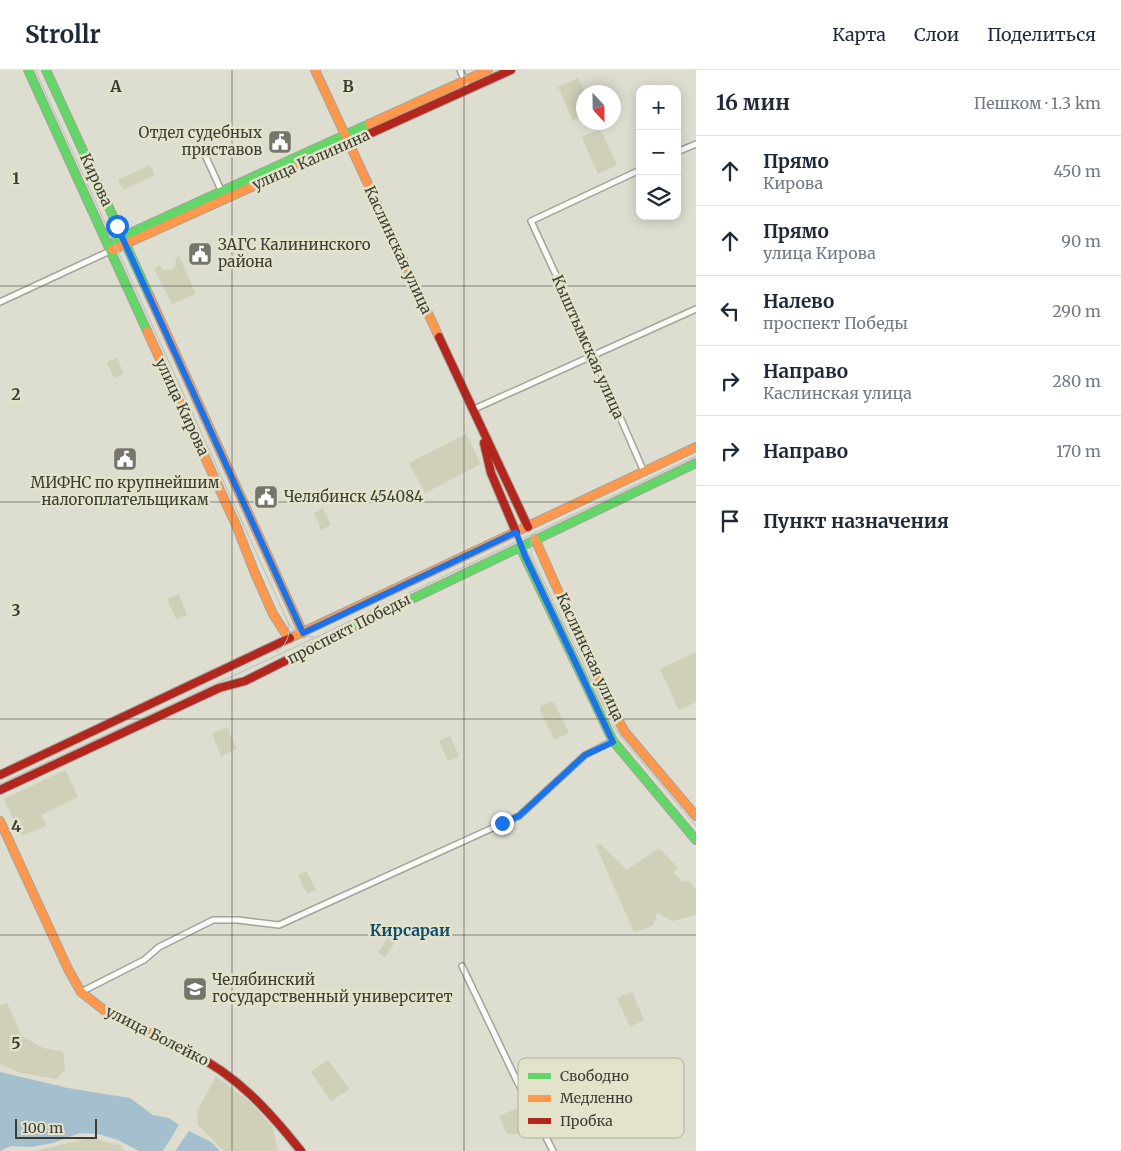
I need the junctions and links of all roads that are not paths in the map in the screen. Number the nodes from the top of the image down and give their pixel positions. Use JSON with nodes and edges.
{"nodes":[{"id":1,"x":28,"y":70,"type":"edge"},
{"id":2,"x":46,"y":70,"type":"edge"},
{"id":3,"x":315,"y":70,"type":"edge"},
{"id":4,"x":460,"y":70,"type":"edge"},
{"id":5,"x":488,"y":70,"type":"edge"},
{"id":6,"x":511,"y":70,"type":"edge"},
{"id":7,"x":465,"y":80,"type":"junction"},
{"id":8,"x":468,"y":89,"type":"junction"},
{"id":9,"x":345,"y":134,"type":"junction"},
{"id":10,"x":349,"y":143,"type":"junction"},
{"id":11,"x":200,"y":144,"type":"dead end"},
{"id":12,"x":696,"y":144,"type":"edge"},
{"id":13,"x":681,"y":150,"type":"edge"},
{"id":14,"x":636,"y":172,"type":"edge"},
{"id":15,"x":221,"y":190,"type":"junction"},
{"id":16,"x":123,"y":240,"type":"junction"},
{"id":17,"x":112,"y":250,"type":"junction"},
{"id":18,"x":0,"y":302,"type":"edge"},
{"id":19,"x":696,"y":309,"type":"edge"},
{"id":20,"x":593,"y":355,"type":"junction"},
{"id":21,"x":472,"y":410,"type":"junction"},
{"id":22,"x":481,"y":429,"type":"junction"},
{"id":23,"x":696,"y":447,"type":"edge"},
{"id":24,"x":696,"y":463,"type":"edge"},
{"id":25,"x":644,"y":472,"type":"junction"},
{"id":26,"x":528,"y":527,"type":"junction"},
{"id":27,"x":516,"y":532,"type":"junction"},
{"id":28,"x":535,"y":540,"type":"junction"},
{"id":29,"x":520,"y":546,"type":"junction"},
{"id":30,"x":303,"y":633,"type":"junction"},
{"id":31,"x":296,"y":645,"type":"junction"},
{"id":32,"x":613,"y":742,"type":"junction"},
{"id":33,"x":0,"y":775,"type":"edge"},
{"id":34,"x":0,"y":790,"type":"edge"},
{"id":35,"x":696,"y":816,"type":"edge"},
{"id":36,"x":0,"y":821,"type":"edge"},
{"id":37,"x":696,"y":840,"type":"edge"},
{"id":38,"x":462,"y":966,"type":"dead end"},
{"id":39,"x":81,"y":992,"type":"junction"},
{"id":40,"x":518,"y":1084,"type":"edge"},
{"id":41,"x":546,"y":1138,"type":"edge"},
{"id":42,"x":301,"y":1151,"type":"edge"},
{"id":43,"x":553,"y":1151,"type":"edge"}],
"edges":[{"from":1,"to":17,"type":"main road","name":"улица Кирова"},
{"from":2,"to":16,"type":"main road","name":"Кирова"},
{"from":3,"to":9,"type":"main road","name":"Каслинская улица"},
{"from":4,"to":7,"type":"street"},
{"from":5,"to":7,"type":"main road","name":"улица Калинина"},
{"from":6,"to":8,"type":"main road","name":"улица Калинина"},
{"from":7,"to":8,"type":"street"},
{"from":7,"to":9,"type":"main road","name":"улица Калинина"},
{"from":8,"to":10,"type":"main road","name":"улица Калинина"},
{"from":9,"to":10,"type":"main road","name":"Каслинская улица"},
{"from":9,"to":15,"type":"main road","name":"улица Калинина"},
{"from":10,"to":16,"type":"main road","name":"улица Калинина"},
{"from":10,"to":21,"type":"main road","name":"Каслинская улица"},
{"from":11,"to":15,"type":"street"},
{"from":12,"to":13,"type":"street"},
{"from":14,"to":20,"type":"street","name":"Кыштымская улица"},
{"from":15,"to":16,"type":"main road","name":"улица Калинина"},
{"from":16,"to":17,"type":"main road","name":"улица Калинина"},
{"from":16,"to":30,"type":"main road","name":"Кирова"},
{"from":17,"to":18,"type":"street","name":"улица Калинина"},
{"from":17,"to":31,"type":"main road","name":"улица Кирова"},
{"from":19,"to":20,"type":"street"},
{"from":20,"to":21,"type":"street"},
{"from":20,"to":25,"type":"street","name":"Кыштымская улица"},
{"from":21,"to":22,"type":"main road","name":"Каслинская улица"},
{"from":22,"to":26,"type":"main road","name":"Каслинская улица"},
{"from":22,"to":27,"type":"main road","name":"Каслинская улица"},
{"from":23,"to":25,"type":"main road","name":"проспект Победы"},
{"from":24,"to":28,"type":"main road","name":"проспект Победы"},
{"from":25,"to":26,"type":"main road","name":"проспект Победы"},
{"from":26,"to":27,"type":"main road","name":"проспект Победы"},
{"from":26,"to":28,"type":"main road","name":"Каслинская улица"},
{"from":27,"to":29,"type":"main road","name":"Каслинская улица"},
{"from":27,"to":30,"type":"main road","name":"проспект Победы"},
{"from":28,"to":29,"type":"main road","name":"проспект Победы"},
{"from":28,"to":35,"type":"main road","name":"Каслинская улица"},
{"from":29,"to":31,"type":"main road","name":"проспект Победы"},
{"from":29,"to":32,"type":"main road","name":"Каслинская улица"},
{"from":30,"to":31,"type":"main road"},
{"from":30,"to":31,"type":"main road","name":"проспект Победы"},
{"from":31,"to":33,"type":"main road","name":"проспект Победы"},
{"from":31,"to":34,"type":"main road","name":"проспект Победы"},
{"from":32,"to":37,"type":"main road","name":"Каслинская улица"},
{"from":32,"to":39,"type":"street"},
{"from":36,"to":39,"type":"main road","name":"улица Болейко"},
{"from":38,"to":40,"type":"street"},
{"from":39,"to":42,"type":"main road","name":"улица Болейко"},
{"from":41,"to":43,"type":"street"}]}
